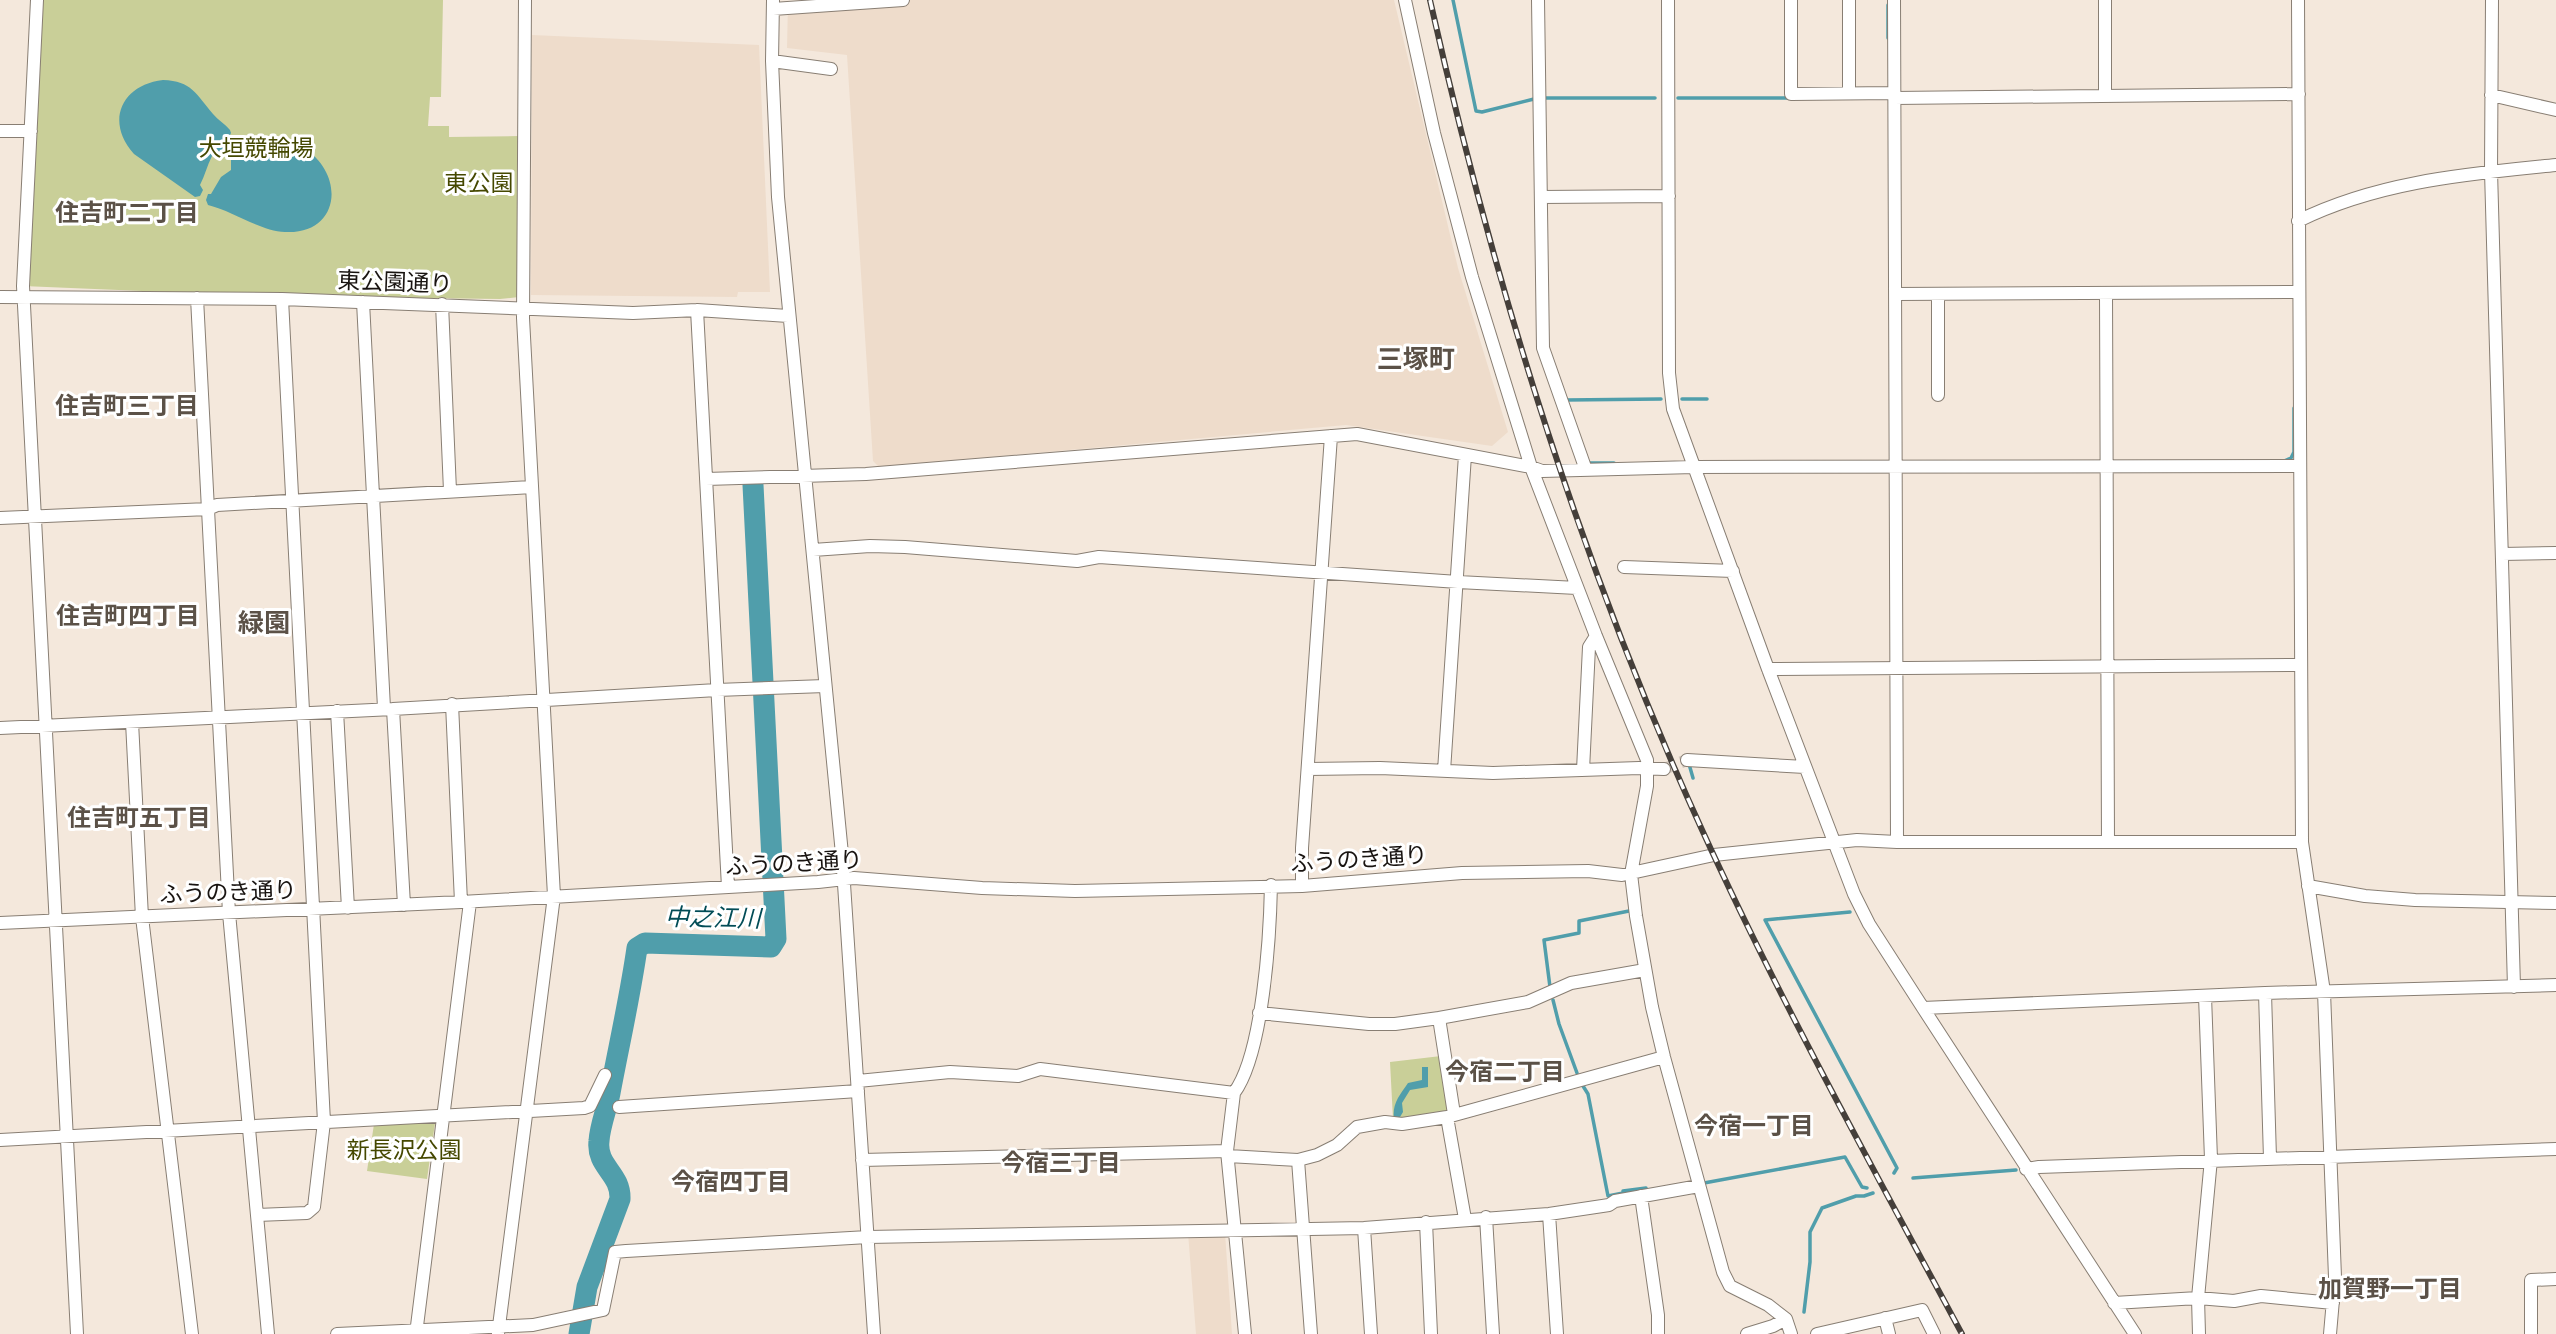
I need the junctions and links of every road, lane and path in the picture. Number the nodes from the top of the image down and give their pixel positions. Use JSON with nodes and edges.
{"nodes":[{"id":1,"x":37,"y":0,"type":"edge"},
{"id":2,"x":526,"y":0,"type":"edge"},
{"id":3,"x":903,"y":0,"type":"edge"},
{"id":4,"x":1405,"y":0,"type":"edge"},
{"id":5,"x":1538,"y":0,"type":"edge"},
{"id":6,"x":1668,"y":0,"type":"edge"},
{"id":7,"x":1791,"y":0,"type":"edge"},
{"id":8,"x":1849,"y":0,"type":"edge"},
{"id":9,"x":1894,"y":0,"type":"edge"},
{"id":10,"x":2105,"y":0,"type":"edge"},
{"id":11,"x":2298,"y":0,"type":"edge"},
{"id":12,"x":2492,"y":0,"type":"edge"},
{"id":13,"x":773,"y":4,"type":"edge"},
{"id":14,"x":772,"y":61,"type":"junction"},
{"id":15,"x":831,"y":69,"type":"dead end"},
{"id":16,"x":1849,"y":93,"type":"junction"},
{"id":17,"x":2299,"y":94,"type":"junction"},
{"id":18,"x":1894,"y":95,"type":"junction"},
{"id":19,"x":2105,"y":95,"type":"junction"},
{"id":20,"x":2491,"y":95,"type":"junction"},
{"id":21,"x":2556,"y":110,"type":"edge"},
{"id":22,"x":0,"y":131,"type":"edge"},
{"id":23,"x":30,"y":131,"type":"junction"},
{"id":24,"x":2556,"y":165,"type":"edge"},
{"id":25,"x":2491,"y":171,"type":"junction"},
{"id":26,"x":1669,"y":195,"type":"junction"},
{"id":27,"x":1541,"y":197,"type":"junction"},
{"id":28,"x":2298,"y":221,"type":"junction"},
{"id":29,"x":2298,"y":292,"type":"junction"},
{"id":30,"x":1896,"y":294,"type":"junction"},
{"id":31,"x":1938,"y":294,"type":"junction"},
{"id":32,"x":2106,"y":294,"type":"junction"},
{"id":33,"x":25,"y":296,"type":"junction"},
{"id":34,"x":0,"y":297,"type":"edge"},
{"id":35,"x":197,"y":298,"type":"junction"},
{"id":36,"x":282,"y":299,"type":"junction"},
{"id":37,"x":363,"y":303,"type":"junction"},
{"id":38,"x":442,"y":304,"type":"junction"},
{"id":39,"x":523,"y":307,"type":"junction"},
{"id":40,"x":697,"y":310,"type":"junction"},
{"id":41,"x":788,"y":316,"type":"junction"},
{"id":42,"x":1938,"y":395,"type":"dead end"},
{"id":43,"x":1332,"y":436,"type":"junction"},
{"id":44,"x":1465,"y":455,"type":"junction"},
{"id":45,"x":2300,"y":466,"type":"junction"},
{"id":46,"x":1531,"y":467,"type":"junction"},
{"id":47,"x":1694,"y":467,"type":"junction"},
{"id":48,"x":1896,"y":467,"type":"junction"},
{"id":49,"x":2107,"y":467,"type":"junction"},
{"id":50,"x":1587,"y":470,"type":"junction"},
{"id":51,"x":804,"y":474,"type":"junction"},
{"id":52,"x":706,"y":479,"type":"junction"},
{"id":53,"x":531,"y":487,"type":"junction"},
{"id":54,"x":450,"y":491,"type":"junction"},
{"id":55,"x":372,"y":496,"type":"junction"},
{"id":56,"x":293,"y":500,"type":"junction"},
{"id":57,"x":208,"y":509,"type":"junction"},
{"id":58,"x":37,"y":517,"type":"junction"},
{"id":59,"x":0,"y":518,"type":"edge"},
{"id":60,"x":813,"y":550,"type":"junction"},
{"id":61,"x":2556,"y":553,"type":"edge"},
{"id":62,"x":2502,"y":554,"type":"junction"},
{"id":63,"x":1624,"y":567,"type":"dead end"},
{"id":64,"x":1733,"y":571,"type":"junction"},
{"id":65,"x":1321,"y":572,"type":"junction"},
{"id":66,"x":1458,"y":583,"type":"junction"},
{"id":67,"x":1577,"y":588,"type":"junction"},
{"id":68,"x":1595,"y":636,"type":"junction"},
{"id":69,"x":2301,"y":665,"type":"junction"},
{"id":70,"x":2108,"y":667,"type":"junction"},
{"id":71,"x":1898,"y":668,"type":"junction"},
{"id":72,"x":1768,"y":669,"type":"junction"},
{"id":73,"x":825,"y":686,"type":"junction"},
{"id":74,"x":718,"y":690,"type":"junction"},
{"id":75,"x":544,"y":699,"type":"junction"},
{"id":76,"x":452,"y":704,"type":"junction"},
{"id":77,"x":389,"y":709,"type":"junction"},
{"id":78,"x":337,"y":711,"type":"junction"},
{"id":79,"x":304,"y":713,"type":"junction"},
{"id":80,"x":219,"y":716,"type":"junction"},
{"id":81,"x":132,"y":722,"type":"junction"},
{"id":82,"x":47,"y":725,"type":"junction"},
{"id":83,"x":0,"y":728,"type":"edge"},
{"id":84,"x":1687,"y":760,"type":"tunnel mouth"},
{"id":85,"x":1805,"y":767,"type":"junction"},
{"id":86,"x":1647,"y":768,"type":"junction"},
{"id":87,"x":1308,"y":769,"type":"junction"},
{"id":88,"x":1583,"y":769,"type":"junction"},
{"id":89,"x":1664,"y":769,"type":"tunnel mouth"},
{"id":90,"x":1444,"y":771,"type":"junction"},
{"id":91,"x":1897,"y":842,"type":"junction"},
{"id":92,"x":2108,"y":842,"type":"junction"},
{"id":93,"x":2302,"y":842,"type":"junction"},
{"id":94,"x":1833,"y":844,"type":"junction"},
{"id":95,"x":1631,"y":874,"type":"junction"},
{"id":96,"x":844,"y":879,"type":"junction"},
{"id":97,"x":1270,"y":886,"type":"junction"},
{"id":98,"x":1302,"y":886,"type":"junction"},
{"id":99,"x":2308,"y":886,"type":"junction"},
{"id":100,"x":728,"y":887,"type":"junction"},
{"id":101,"x":554,"y":896,"type":"junction"},
{"id":102,"x":2511,"y":901,"type":"junction"},
{"id":103,"x":466,"y":902,"type":"junction"},
{"id":104,"x":2556,"y":903,"type":"edge"},
{"id":105,"x":404,"y":905,"type":"junction"},
{"id":106,"x":348,"y":908,"type":"junction"},
{"id":107,"x":314,"y":909,"type":"junction"},
{"id":108,"x":229,"y":913,"type":"junction"},
{"id":109,"x":142,"y":917,"type":"junction"},
{"id":110,"x":55,"y":920,"type":"junction"},
{"id":111,"x":0,"y":923,"type":"edge"},
{"id":112,"x":1645,"y":970,"type":"junction"},
{"id":113,"x":2556,"y":985,"type":"edge"},
{"id":114,"x":2514,"y":987,"type":"junction"},
{"id":115,"x":2323,"y":992,"type":"junction"},
{"id":116,"x":2265,"y":993,"type":"junction"},
{"id":117,"x":2205,"y":996,"type":"junction"},
{"id":118,"x":1923,"y":1008,"type":"junction"},
{"id":119,"x":1259,"y":1013,"type":"junction"},
{"id":120,"x":1439,"y":1018,"type":"junction"},
{"id":121,"x":1664,"y":1057,"type":"junction"},
{"id":122,"x":605,"y":1075,"type":"dead end"},
{"id":123,"x":858,"y":1086,"type":"junction"},
{"id":124,"x":1234,"y":1093,"type":"junction"},
{"id":125,"x":619,"y":1107,"type":"dead end"},
{"id":126,"x":526,"y":1111,"type":"junction"},
{"id":127,"x":443,"y":1115,"type":"junction"},
{"id":128,"x":1450,"y":1115,"type":"junction"},
{"id":129,"x":324,"y":1122,"type":"junction"},
{"id":130,"x":249,"y":1125,"type":"junction"},
{"id":131,"x":169,"y":1130,"type":"junction"},
{"id":132,"x":66,"y":1135,"type":"junction"},
{"id":133,"x":0,"y":1140,"type":"edge"},
{"id":134,"x":2556,"y":1149,"type":"edge"},
{"id":135,"x":1228,"y":1153,"type":"junction"},
{"id":136,"x":2330,"y":1156,"type":"junction"},
{"id":137,"x":2270,"y":1158,"type":"junction"},
{"id":138,"x":2211,"y":1159,"type":"junction"},
{"id":139,"x":862,"y":1160,"type":"junction"},
{"id":140,"x":1298,"y":1160,"type":"junction"},
{"id":141,"x":2026,"y":1169,"type":"junction"},
{"id":142,"x":1699,"y":1186,"type":"junction"},
{"id":143,"x":1640,"y":1196,"type":"junction"},
{"id":144,"x":1549,"y":1214,"type":"junction"},
{"id":145,"x":257,"y":1215,"type":"junction"},
{"id":146,"x":1486,"y":1217,"type":"junction"},
{"id":147,"x":1465,"y":1219,"type":"junction"},
{"id":148,"x":1426,"y":1222,"type":"junction"},
{"id":149,"x":1302,"y":1228,"type":"junction"},
{"id":150,"x":1364,"y":1228,"type":"junction"},
{"id":151,"x":1237,"y":1229,"type":"junction"},
{"id":152,"x":868,"y":1237,"type":"junction"},
{"id":153,"x":2556,"y":1279,"type":"edge"},
{"id":154,"x":2198,"y":1298,"type":"junction"},
{"id":155,"x":2114,"y":1303,"type":"junction"},
{"id":156,"x":2333,"y":1303,"type":"junction"},
{"id":157,"x":1885,"y":1318,"type":"junction"},
{"id":158,"x":1786,"y":1319,"type":"junction"},
{"id":159,"x":498,"y":1330,"type":"edge"},
{"id":160,"x":1852,"y":1330,"type":"edge"},
{"id":161,"x":416,"y":1331,"type":"edge"},
{"id":162,"x":77,"y":1334,"type":"edge"},
{"id":163,"x":192,"y":1334,"type":"edge"},
{"id":164,"x":268,"y":1334,"type":"edge"},
{"id":165,"x":337,"y":1334,"type":"edge"},
{"id":166,"x":343,"y":1334,"type":"edge"},
{"id":167,"x":874,"y":1334,"type":"edge"},
{"id":168,"x":1245,"y":1334,"type":"edge"},
{"id":169,"x":1311,"y":1334,"type":"edge"},
{"id":170,"x":1371,"y":1334,"type":"edge"},
{"id":171,"x":1432,"y":1334,"type":"edge"},
{"id":172,"x":1493,"y":1334,"type":"edge"},
{"id":173,"x":1557,"y":1334,"type":"edge"},
{"id":174,"x":1658,"y":1334,"type":"edge"},
{"id":175,"x":1747,"y":1334,"type":"edge"},
{"id":176,"x":1792,"y":1334,"type":"edge"},
{"id":177,"x":1817,"y":1334,"type":"edge"},
{"id":178,"x":1889,"y":1334,"type":"edge"},
{"id":179,"x":1934,"y":1334,"type":"edge"},
{"id":180,"x":2135,"y":1334,"type":"edge"},
{"id":181,"x":2199,"y":1334,"type":"edge"},
{"id":182,"x":2330,"y":1334,"type":"edge"},
{"id":183,"x":2531,"y":1334,"type":"edge"}],
"edges":[{"from":1,"to":23,"type":"street"},
{"from":2,"to":39,"type":"street"},
{"from":3,"to":13,"type":"street"},
{"from":4,"to":46,"type":"street"},
{"from":5,"to":27,"type":"street"},
{"from":6,"to":26,"type":"street"},
{"from":7,"to":16,"type":"street"},
{"from":8,"to":16,"type":"street"},
{"from":9,"to":18,"type":"street"},
{"from":10,"to":19,"type":"street"},
{"from":11,"to":17,"type":"street"},
{"from":12,"to":20,"type":"street"},
{"from":13,"to":14,"type":"street"},
{"from":14,"to":15,"type":"street"},
{"from":14,"to":41,"type":"street"},
{"from":16,"to":18,"type":"street"},
{"from":17,"to":19,"type":"street"},
{"from":17,"to":28,"type":"street"},
{"from":18,"to":19,"type":"street"},
{"from":18,"to":30,"type":"street"},
{"from":20,"to":21,"type":"street"},
{"from":20,"to":25,"type":"street"},
{"from":22,"to":23,"type":"street"},
{"from":23,"to":33,"type":"street"},
{"from":24,"to":25,"type":"street"},
{"from":25,"to":28,"type":"street"},
{"from":25,"to":62,"type":"street"},
{"from":26,"to":27,"type":"street"},
{"from":26,"to":47,"type":"street"},
{"from":27,"to":50,"type":"street"},
{"from":28,"to":29,"type":"street"},
{"from":29,"to":32,"type":"street"},
{"from":29,"to":45,"type":"street"},
{"from":30,"to":31,"type":"street"},
{"from":30,"to":48,"type":"street"},
{"from":31,"to":32,"type":"street"},
{"from":31,"to":42,"type":"street"},
{"from":32,"to":49,"type":"street"},
{"from":33,"to":34,"type":"street","name":"東公園通り"},
{"from":33,"to":35,"type":"street","name":"東公園通り"},
{"from":33,"to":58,"type":"street"},
{"from":35,"to":36,"type":"street","name":"東公園通り"},
{"from":35,"to":57,"type":"street"},
{"from":36,"to":37,"type":"street","name":"東公園通り"},
{"from":36,"to":56,"type":"street"},
{"from":37,"to":38,"type":"street","name":"東公園通り"},
{"from":37,"to":55,"type":"street"},
{"from":38,"to":39,"type":"street","name":"東公園通り"},
{"from":38,"to":54,"type":"street"},
{"from":39,"to":40,"type":"street","name":"東公園通り"},
{"from":39,"to":53,"type":"street"},
{"from":40,"to":41,"type":"street","name":"東公園通り"},
{"from":40,"to":52,"type":"street"},
{"from":41,"to":51,"type":"street"},
{"from":43,"to":44,"type":"street"},
{"from":43,"to":51,"type":"street"},
{"from":43,"to":65,"type":"street"},
{"from":44,"to":46,"type":"street"},
{"from":44,"to":66,"type":"street"},
{"from":45,"to":49,"type":"street"},
{"from":45,"to":69,"type":"street"},
{"from":46,"to":50,"type":"street"},
{"from":46,"to":67,"type":"street"},
{"from":47,"to":48,"type":"street"},
{"from":47,"to":50,"type":"street"},
{"from":47,"to":64,"type":"street"},
{"from":48,"to":49,"type":"street"},
{"from":48,"to":71,"type":"street"},
{"from":49,"to":70,"type":"street"},
{"from":51,"to":52,"type":"street"},
{"from":51,"to":60,"type":"street"},
{"from":52,"to":74,"type":"street"},
{"from":53,"to":54,"type":"street"},
{"from":53,"to":75,"type":"street"},
{"from":54,"to":55,"type":"street"},
{"from":55,"to":56,"type":"street"},
{"from":55,"to":77,"type":"street"},
{"from":56,"to":57,"type":"street"},
{"from":56,"to":79,"type":"street"},
{"from":57,"to":58,"type":"street"},
{"from":57,"to":80,"type":"street"},
{"from":58,"to":59,"type":"street"},
{"from":58,"to":82,"type":"street"},
{"from":60,"to":65,"type":"street"},
{"from":60,"to":73,"type":"street"},
{"from":61,"to":62,"type":"street"},
{"from":62,"to":102,"type":"street"},
{"from":63,"to":64,"type":"street"},
{"from":64,"to":72,"type":"street"},
{"from":65,"to":66,"type":"street"},
{"from":65,"to":87,"type":"street"},
{"from":66,"to":67,"type":"street"},
{"from":66,"to":90,"type":"street"},
{"from":67,"to":68,"type":"street"},
{"from":68,"to":86,"type":"street"},
{"from":68,"to":88,"type":"street"},
{"from":69,"to":70,"type":"street"},
{"from":69,"to":93,"type":"street"},
{"from":70,"to":71,"type":"street"},
{"from":70,"to":92,"type":"street"},
{"from":71,"to":72,"type":"street"},
{"from":71,"to":91,"type":"street"},
{"from":72,"to":85,"type":"street"},
{"from":73,"to":74,"type":"street"},
{"from":73,"to":96,"type":"street"},
{"from":74,"to":75,"type":"street"},
{"from":74,"to":100,"type":"street"},
{"from":75,"to":76,"type":"street"},
{"from":75,"to":101,"type":"street"},
{"from":76,"to":77,"type":"street"},
{"from":76,"to":103,"type":"street"},
{"from":77,"to":78,"type":"street"},
{"from":77,"to":105,"type":"street"},
{"from":78,"to":79,"type":"street"},
{"from":78,"to":106,"type":"street"},
{"from":79,"to":80,"type":"street"},
{"from":79,"to":107,"type":"street"},
{"from":80,"to":81,"type":"street"},
{"from":80,"to":108,"type":"street"},
{"from":81,"to":82,"type":"street"},
{"from":81,"to":109,"type":"street"},
{"from":82,"to":83,"type":"street"},
{"from":82,"to":110,"type":"street"},
{"from":84,"to":85,"type":"street"},
{"from":85,"to":94,"type":"street"},
{"from":86,"to":88,"type":"street"},
{"from":86,"to":89,"type":"street"},
{"from":86,"to":95,"type":"street"},
{"from":87,"to":90,"type":"street"},
{"from":87,"to":98,"type":"street"},
{"from":88,"to":90,"type":"street"},
{"from":91,"to":92,"type":"street"},
{"from":91,"to":94,"type":"street"},
{"from":92,"to":93,"type":"street"},
{"from":93,"to":99,"type":"street"},
{"from":94,"to":95,"type":"street"},
{"from":94,"to":118,"type":"street"},
{"from":95,"to":98,"type":"street","name":"ふうのき通り"},
{"from":95,"to":112,"type":"street"},
{"from":96,"to":97,"type":"street","name":"ふうのき通り"},
{"from":96,"to":100,"type":"street","name":"ふうのき通り"},
{"from":96,"to":123,"type":"street"},
{"from":97,"to":98,"type":"street","name":"ふうのき通り"},
{"from":97,"to":119,"type":"street"},
{"from":99,"to":102,"type":"street"},
{"from":99,"to":115,"type":"street"},
{"from":100,"to":101,"type":"street","name":"ふうのき通り"},
{"from":101,"to":103,"type":"street","name":"ふうのき通り"},
{"from":101,"to":126,"type":"street"},
{"from":102,"to":104,"type":"street"},
{"from":102,"to":114,"type":"street"},
{"from":103,"to":105,"type":"street","name":"ふうのき通り"},
{"from":103,"to":127,"type":"street"},
{"from":105,"to":106,"type":"street","name":"ふうのき通り"},
{"from":106,"to":107,"type":"street","name":"ふうのき通り"},
{"from":107,"to":108,"type":"street","name":"ふうのき通り"},
{"from":107,"to":129,"type":"street"},
{"from":108,"to":109,"type":"street","name":"ふうのき通り"},
{"from":108,"to":130,"type":"street"},
{"from":109,"to":110,"type":"street","name":"ふうのき通り"},
{"from":109,"to":131,"type":"street"},
{"from":110,"to":111,"type":"street","name":"ふうのき通り"},
{"from":110,"to":132,"type":"street"},
{"from":112,"to":120,"type":"street"},
{"from":112,"to":121,"type":"street"},
{"from":113,"to":114,"type":"street"},
{"from":114,"to":115,"type":"street"},
{"from":115,"to":116,"type":"street"},
{"from":115,"to":136,"type":"street"},
{"from":116,"to":117,"type":"street"},
{"from":116,"to":137,"type":"street"},
{"from":117,"to":118,"type":"street"},
{"from":117,"to":138,"type":"street"},
{"from":118,"to":141,"type":"street"},
{"from":119,"to":120,"type":"street"},
{"from":119,"to":124,"type":"street"},
{"from":120,"to":128,"type":"street"},
{"from":121,"to":128,"type":"street"},
{"from":121,"to":142,"type":"street"},
{"from":122,"to":126,"type":"street"},
{"from":123,"to":124,"type":"street"},
{"from":123,"to":125,"type":"street"},
{"from":123,"to":139,"type":"street"},
{"from":124,"to":135,"type":"street"},
{"from":126,"to":127,"type":"street"},
{"from":126,"to":159,"type":"street"},
{"from":127,"to":129,"type":"street"},
{"from":127,"to":161,"type":"street"},
{"from":128,"to":140,"type":"street"},
{"from":128,"to":147,"type":"street"},
{"from":129,"to":130,"type":"street"},
{"from":129,"to":145,"type":"street"},
{"from":130,"to":131,"type":"street"},
{"from":130,"to":145,"type":"street"},
{"from":131,"to":132,"type":"street"},
{"from":131,"to":163,"type":"street"},
{"from":132,"to":133,"type":"street"},
{"from":132,"to":162,"type":"street"},
{"from":134,"to":136,"type":"street"},
{"from":135,"to":139,"type":"street"},
{"from":135,"to":140,"type":"street"},
{"from":135,"to":151,"type":"street"},
{"from":136,"to":137,"type":"street"},
{"from":136,"to":156,"type":"street"},
{"from":137,"to":138,"type":"street"},
{"from":138,"to":141,"type":"street"},
{"from":138,"to":154,"type":"street"},
{"from":139,"to":152,"type":"street"},
{"from":140,"to":149,"type":"street"},
{"from":141,"to":155,"type":"street"},
{"from":142,"to":143,"type":"street"},
{"from":142,"to":158,"type":"street"},
{"from":143,"to":144,"type":"street"},
{"from":143,"to":174,"type":"street"},
{"from":144,"to":146,"type":"street"},
{"from":144,"to":173,"type":"street"},
{"from":145,"to":164,"type":"street"},
{"from":146,"to":147,"type":"street"},
{"from":146,"to":172,"type":"street"},
{"from":147,"to":148,"type":"street"},
{"from":148,"to":150,"type":"street"},
{"from":148,"to":171,"type":"street"},
{"from":149,"to":150,"type":"street"},
{"from":149,"to":151,"type":"street"},
{"from":149,"to":169,"type":"street"},
{"from":150,"to":170,"type":"street"},
{"from":151,"to":152,"type":"street"},
{"from":151,"to":168,"type":"street"},
{"from":152,"to":159,"type":"street"},
{"from":152,"to":167,"type":"street"},
{"from":153,"to":183,"type":"street"},
{"from":154,"to":155,"type":"street"},
{"from":154,"to":156,"type":"street"},
{"from":154,"to":181,"type":"street"},
{"from":155,"to":180,"type":"street"},
{"from":156,"to":182,"type":"street"},
{"from":157,"to":160,"type":"street"},
{"from":157,"to":178,"type":"street"},
{"from":157,"to":179,"type":"street"},
{"from":158,"to":175,"type":"street"},
{"from":158,"to":176,"type":"street"},
{"from":159,"to":161,"type":"street"},
{"from":160,"to":177,"type":"street"},
{"from":161,"to":166,"type":"street"},
{"from":165,"to":166,"type":"street"}]}
